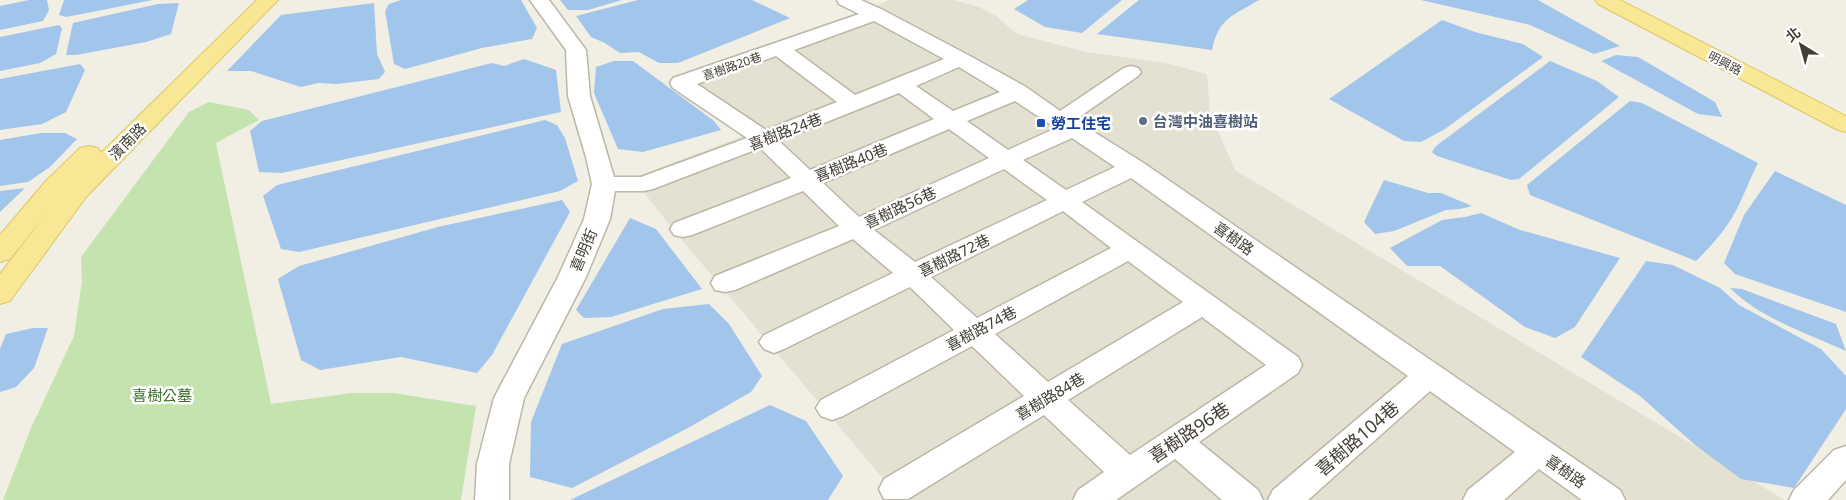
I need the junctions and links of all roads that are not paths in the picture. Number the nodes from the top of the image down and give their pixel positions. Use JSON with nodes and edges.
{"nodes":[{"id":1,"x":245,"y":0,"type":"edge"},
{"id":2,"x":268,"y":0,"type":"edge"},
{"id":3,"x":539,"y":0,"type":"edge"},
{"id":4,"x":846,"y":0,"type":"edge"},
{"id":5,"x":1605,"y":0,"type":"edge"},
{"id":6,"x":1621,"y":0,"type":"edge"},
{"id":7,"x":876,"y":14,"type":"junction"},
{"id":8,"x":780,"y":49,"type":"junction"},
{"id":9,"x":961,"y":59,"type":"junction"},
{"id":10,"x":1131,"y":72,"type":"dead end"},
{"id":11,"x":900,"y":86,"type":"junction"},
{"id":12,"x":1018,"y":92,"type":"junction"},
{"id":13,"x":853,"y":104,"type":"junction"},
{"id":14,"x":1846,"y":115,"type":"edge"},
{"id":15,"x":951,"y":121,"type":"junction"},
{"id":16,"x":1067,"y":124,"type":"junction"},
{"id":17,"x":1846,"y":125,"type":"edge"},
{"id":18,"x":764,"y":139,"type":"junction"},
{"id":19,"x":1004,"y":159,"type":"junction"},
{"id":20,"x":1134,"y":167,"type":"junction"},
{"id":21,"x":806,"y":181,"type":"junction"},
{"id":22,"x":604,"y":184,"type":"junction"},
{"id":23,"x":1065,"y":201,"type":"junction"},
{"id":24,"x":856,"y":228,"type":"junction"},
{"id":25,"x":682,"y":229,"type":"dead end"},
{"id":26,"x":1130,"y":249,"type":"junction"},
{"id":27,"x":0,"y":253,"type":"edge"},
{"id":28,"x":913,"y":275,"type":"junction"},
{"id":29,"x":725,"y":283,"type":"dead end"},
{"id":30,"x":0,"y":294,"type":"edge"},
{"id":31,"x":1203,"y":303,"type":"junction"},
{"id":32,"x":975,"y":332,"type":"junction"},
{"id":33,"x":774,"y":342,"type":"dead end"},
{"id":34,"x":1429,"y":375,"type":"junction"},
{"id":35,"x":1046,"y":398,"type":"junction"},
{"id":36,"x":832,"y":408,"type":"dead end"},
{"id":37,"x":1176,"y":441,"type":"junction"},
{"id":38,"x":1538,"y":451,"type":"junction"},
{"id":39,"x":1846,"y":459,"type":"edge"},
{"id":40,"x":1128,"y":474,"type":"junction"},
{"id":41,"x":896,"y":489,"type":"dead end"},
{"id":42,"x":492,"y":500,"type":"edge"},
{"id":43,"x":1090,"y":500,"type":"edge"},
{"id":44,"x":1246,"y":500,"type":"edge"},
{"id":45,"x":1285,"y":500,"type":"edge"},
{"id":46,"x":1480,"y":500,"type":"edge"},
{"id":47,"x":1608,"y":500,"type":"edge"},
{"id":48,"x":1806,"y":500,"type":"edge"}],
"edges":[{"from":1,"to":27,"type":"main road","name":"濱南路"},
{"from":2,"to":30,"type":"main road","name":"濱南路"},
{"from":3,"to":22,"type":"street","name":"喜明街"},
{"from":4,"to":7,"type":"street","name":"喜樹路"},
{"from":5,"to":17,"type":"main road","name":"明興路"},
{"from":6,"to":14,"type":"main road","name":"明興路"},
{"from":7,"to":8,"type":"street","name":"喜樹路20巷"},
{"from":7,"to":9,"type":"street","name":"喜樹路"},
{"from":8,"to":13,"type":"street"},
{"from":8,"to":18,"type":"street","name":"喜樹路20巷"},
{"from":9,"to":11,"type":"street","name":"喜樹路24巷"},
{"from":9,"to":12,"type":"street","name":"喜樹路"},
{"from":10,"to":16,"type":"street","name":"喜樹路56巷"},
{"from":11,"to":13,"type":"street","name":"喜樹路24巷"},
{"from":11,"to":15,"type":"street"},
{"from":12,"to":15,"type":"street","name":"喜樹路40巷"},
{"from":12,"to":16,"type":"street","name":"喜樹路"},
{"from":13,"to":18,"type":"street","name":"喜樹路24巷"},
{"from":15,"to":19,"type":"street"},
{"from":15,"to":21,"type":"street","name":"喜樹路40巷"},
{"from":16,"to":19,"type":"street","name":"喜樹路56巷"},
{"from":16,"to":20,"type":"street","name":"喜樹路"},
{"from":18,"to":21,"type":"street"},
{"from":18,"to":22,"type":"street","name":"喜樹路24巷"},
{"from":19,"to":23,"type":"street"},
{"from":19,"to":24,"type":"street","name":"喜樹路56巷"},
{"from":20,"to":23,"type":"street","name":"喜樹路72巷"},
{"from":20,"to":34,"type":"street","name":"喜樹路"},
{"from":21,"to":24,"type":"street"},
{"from":21,"to":25,"type":"street","name":"喜樹路40巷"},
{"from":22,"to":42,"type":"street","name":"喜明街"},
{"from":23,"to":26,"type":"street"},
{"from":23,"to":28,"type":"street","name":"喜樹路72巷"},
{"from":24,"to":28,"type":"street"},
{"from":24,"to":29,"type":"street","name":"喜樹路56巷"},
{"from":26,"to":31,"type":"street"},
{"from":26,"to":32,"type":"street","name":"喜樹路74巷"},
{"from":28,"to":32,"type":"street"},
{"from":28,"to":33,"type":"street","name":"喜樹路72巷"},
{"from":31,"to":35,"type":"street","name":"喜樹路84巷"},
{"from":31,"to":37,"type":"street","name":"喜樹路96巷"},
{"from":32,"to":35,"type":"street"},
{"from":32,"to":36,"type":"street","name":"喜樹路74巷"},
{"from":34,"to":38,"type":"street","name":"喜樹路"},
{"from":34,"to":45,"type":"street","name":"喜樹路104巷"},
{"from":35,"to":40,"type":"street"},
{"from":35,"to":41,"type":"street","name":"喜樹路84巷"},
{"from":37,"to":40,"type":"street","name":"喜樹路96巷"},
{"from":37,"to":44,"type":"street"},
{"from":38,"to":46,"type":"street"},
{"from":38,"to":47,"type":"street","name":"喜樹路"},
{"from":39,"to":48,"type":"street"},
{"from":40,"to":43,"type":"street","name":"喜樹路96巷"}]}
